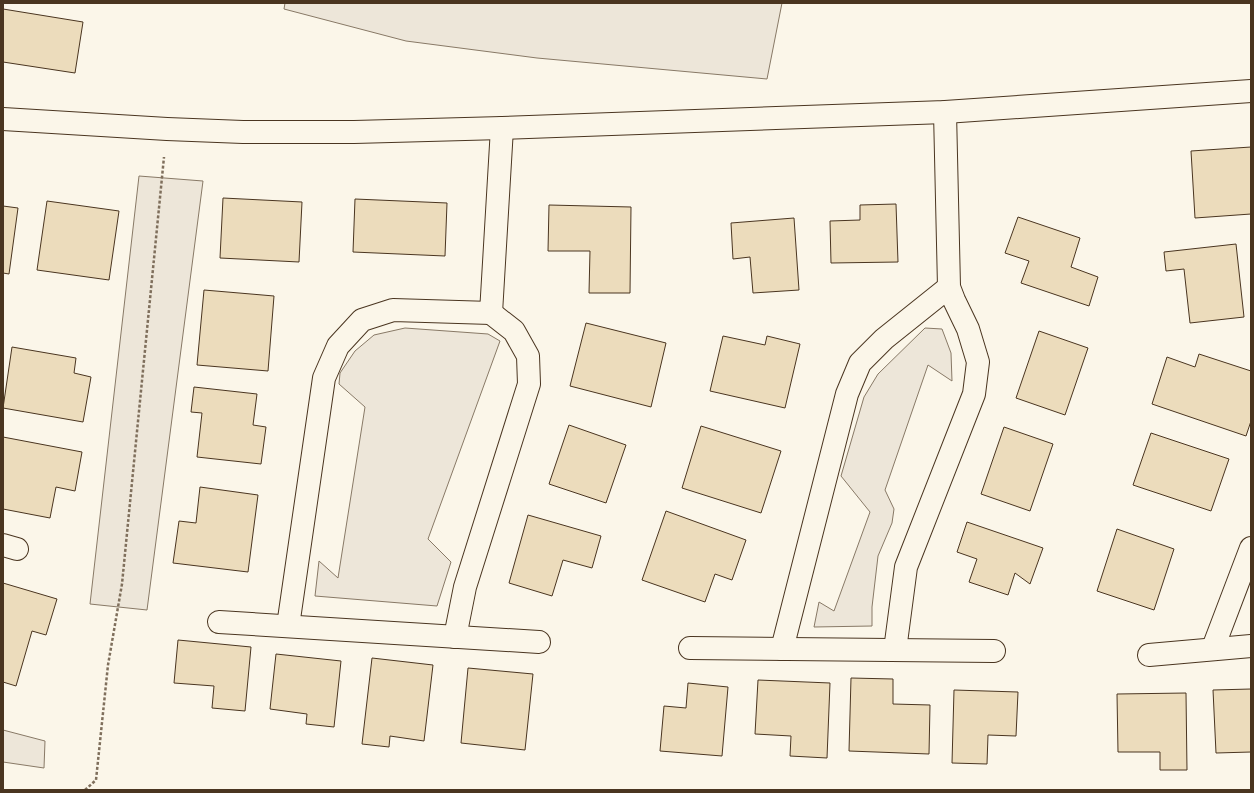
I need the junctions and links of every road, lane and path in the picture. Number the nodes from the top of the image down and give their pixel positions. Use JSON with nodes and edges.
{"nodes":[{"id":1,"x":1251,"y":91,"type":"edge"},
{"id":2,"x":945,"y":112,"type":"junction"},
{"id":3,"x":3,"y":120,"type":"edge"},
{"id":4,"x":502,"y":128,"type":"junction"},
{"id":5,"x":167,"y":129,"type":"junction"},
{"id":6,"x":949,"y":287,"type":"junction"},
{"id":7,"x":491,"y":314,"type":"junction"},
{"id":8,"x":1251,"y":548,"type":"edge"},
{"id":9,"x":219,"y":622,"type":"dead end"},
{"id":10,"x":288,"y":626,"type":"junction"},
{"id":11,"x":455,"y":637,"type":"junction"},
{"id":12,"x":539,"y":642,"type":"dead end"},
{"id":13,"x":1251,"y":646,"type":"edge"},
{"id":14,"x":690,"y":648,"type":"dead end"},
{"id":15,"x":1213,"y":648,"type":"junction"},
{"id":16,"x":782,"y":649,"type":"junction"},
{"id":17,"x":895,"y":650,"type":"junction"},
{"id":18,"x":994,"y":651,"type":"dead end"},
{"id":19,"x":1149,"y":655,"type":"dead end"},
{"id":20,"x":85,"y":790,"type":"edge"}],
"edges":[{"from":1,"to":2,"type":"street"},
{"from":2,"to":4,"type":"street"},
{"from":2,"to":6,"type":"street"},
{"from":3,"to":5,"type":"street"},
{"from":4,"to":5,"type":"street"},
{"from":4,"to":7,"type":"street"},
{"from":5,"to":20,"type":"path"},
{"from":6,"to":16,"type":"street"},
{"from":6,"to":17,"type":"street"},
{"from":7,"to":10,"type":"street"},
{"from":7,"to":11,"type":"street"},
{"from":8,"to":15,"type":"street"},
{"from":9,"to":10,"type":"street"},
{"from":10,"to":11,"type":"street"},
{"from":11,"to":12,"type":"street"},
{"from":13,"to":15,"type":"street"},
{"from":14,"to":16,"type":"street"},
{"from":15,"to":19,"type":"street"},
{"from":16,"to":17,"type":"street"},
{"from":17,"to":18,"type":"street"}]}
